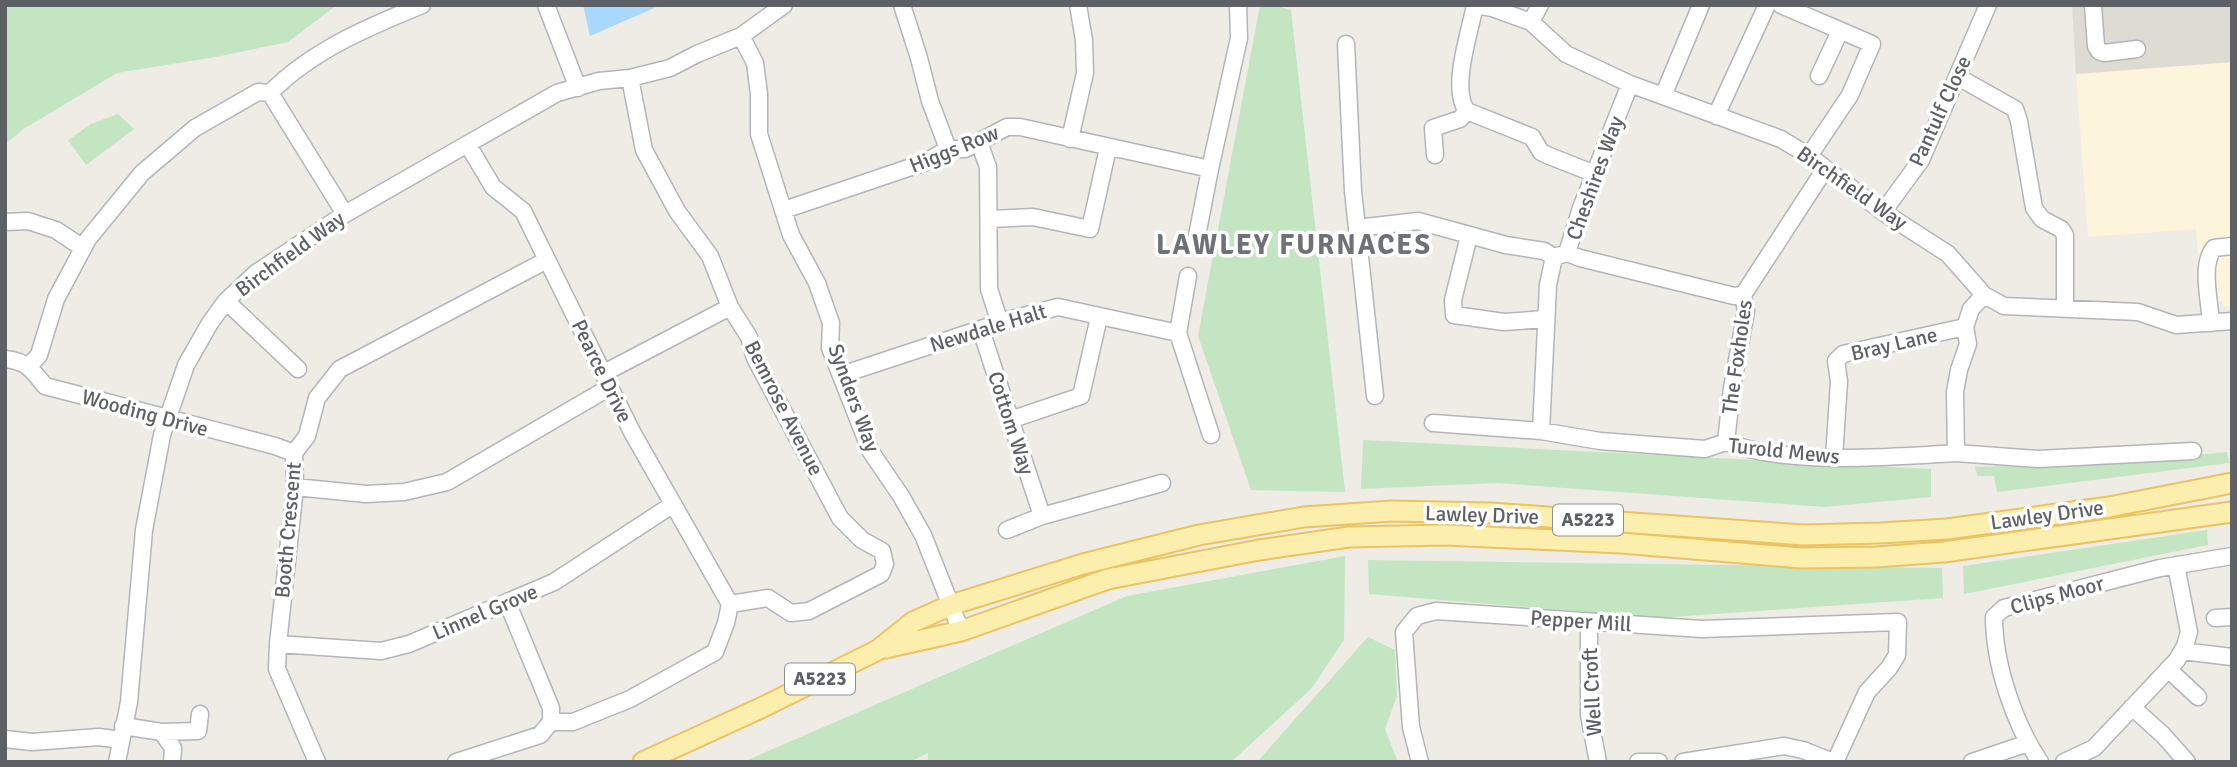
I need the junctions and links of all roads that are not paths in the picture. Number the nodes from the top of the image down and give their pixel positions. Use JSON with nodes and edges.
{"nodes":[{"id":1,"x":422,"y":5,"type":"edge"},
{"id":2,"x":546,"y":5,"type":"edge"},
{"id":3,"x":784,"y":5,"type":"edge"},
{"id":4,"x":902,"y":5,"type":"edge"},
{"id":5,"x":1078,"y":5,"type":"edge"},
{"id":6,"x":1238,"y":5,"type":"edge"},
{"id":7,"x":1475,"y":5,"type":"edge"},
{"id":8,"x":1540,"y":5,"type":"edge"},
{"id":9,"x":1701,"y":5,"type":"edge"},
{"id":10,"x":1767,"y":5,"type":"edge"},
{"id":11,"x":1781,"y":5,"type":"edge"},
{"id":12,"x":1988,"y":5,"type":"edge"},
{"id":13,"x":2094,"y":5,"type":"edge"},
{"id":14,"x":1531,"y":22,"type":"junction"},
{"id":15,"x":1840,"y":31,"type":"junction"},
{"id":16,"x":741,"y":36,"type":"junction"},
{"id":17,"x":1346,"y":44,"type":"dead end"},
{"id":18,"x":2137,"y":49,"type":"dead end"},
{"id":19,"x":1819,"y":76,"type":"dead end"},
{"id":20,"x":630,"y":78,"type":"junction"},
{"id":21,"x":1958,"y":78,"type":"junction"},
{"id":22,"x":1630,"y":83,"type":"junction"},
{"id":23,"x":578,"y":88,"type":"junction"},
{"id":24,"x":270,"y":93,"type":"junction"},
{"id":25,"x":1663,"y":96,"type":"junction"},
{"id":26,"x":1467,"y":111,"type":"junction"},
{"id":27,"x":1716,"y":116,"type":"junction"},
{"id":28,"x":1070,"y":139,"type":"junction"},
{"id":29,"x":979,"y":142,"type":"junction"},
{"id":30,"x":468,"y":145,"type":"junction"},
{"id":31,"x":1108,"y":148,"type":"junction"},
{"id":32,"x":948,"y":149,"type":"junction"},
{"id":33,"x":1436,"y":155,"type":"dead end"},
{"id":34,"x":1809,"y":156,"type":"junction"},
{"id":35,"x":1210,"y":169,"type":"junction"},
{"id":36,"x":1825,"y":169,"type":"junction"},
{"id":37,"x":1595,"y":174,"type":"junction"},
{"id":38,"x":783,"y":210,"type":"junction"},
{"id":39,"x":1883,"y":212,"type":"junction"},
{"id":40,"x":345,"y":214,"type":"junction"},
{"id":41,"x":990,"y":219,"type":"junction"},
{"id":42,"x":5,"y":222,"type":"edge"},
{"id":43,"x":1357,"y":228,"type":"junction"},
{"id":44,"x":1469,"y":236,"type":"junction"},
{"id":45,"x":1196,"y":241,"type":"dead end"},
{"id":46,"x":2232,"y":246,"type":"edge"},
{"id":47,"x":83,"y":248,"type":"junction"},
{"id":48,"x":1561,"y":255,"type":"junction"},
{"id":49,"x":547,"y":260,"type":"junction"},
{"id":50,"x":1188,"y":276,"type":"dead end"},
{"id":51,"x":1743,"y":295,"type":"junction"},
{"id":52,"x":1984,"y":295,"type":"junction"},
{"id":53,"x":226,"y":302,"type":"junction"},
{"id":54,"x":730,"y":307,"type":"junction"},
{"id":55,"x":2065,"y":309,"type":"junction"},
{"id":56,"x":1099,"y":317,"type":"junction"},
{"id":57,"x":1546,"y":319,"type":"junction"},
{"id":58,"x":2232,"y":321,"type":"edge"},
{"id":59,"x":1000,"y":323,"type":"junction"},
{"id":60,"x":2211,"y":323,"type":"junction"},
{"id":61,"x":1965,"y":327,"type":"junction"},
{"id":62,"x":981,"y":330,"type":"junction"},
{"id":63,"x":1178,"y":333,"type":"junction"},
{"id":64,"x":5,"y":359,"type":"edge"},
{"id":65,"x":29,"y":366,"type":"junction"},
{"id":66,"x":298,"y":369,"type":"dead end"},
{"id":67,"x":841,"y":375,"type":"junction"},
{"id":68,"x":607,"y":380,"type":"junction"},
{"id":69,"x":1376,"y":396,"type":"dead end"},
{"id":70,"x":167,"y":419,"type":"junction"},
{"id":71,"x":1010,"y":420,"type":"junction"},
{"id":72,"x":1433,"y":423,"type":"dead end"},
{"id":73,"x":1536,"y":431,"type":"junction"},
{"id":74,"x":1212,"y":436,"type":"dead end"},
{"id":75,"x":1726,"y":442,"type":"junction"},
{"id":76,"x":2193,"y":451,"type":"dead end"},
{"id":77,"x":294,"y":453,"type":"junction"},
{"id":78,"x":1956,"y":453,"type":"junction"},
{"id":79,"x":1834,"y":458,"type":"junction"},
{"id":80,"x":1162,"y":483,"type":"dead end"},
{"id":81,"x":2232,"y":483,"type":"edge"},
{"id":82,"x":295,"y":487,"type":"junction"},
{"id":83,"x":672,"y":505,"type":"junction"},
{"id":84,"x":2232,"y":512,"type":"edge"},
{"id":85,"x":1042,"y":516,"type":"junction"},
{"id":86,"x":1007,"y":530,"type":"dead end"},
{"id":87,"x":2232,"y":556,"type":"edge"},
{"id":88,"x":2176,"y":565,"type":"junction"},
{"id":89,"x":508,"y":604,"type":"junction"},
{"id":90,"x":730,"y":604,"type":"junction"},
{"id":91,"x":951,"y":605,"type":"junction"},
{"id":92,"x":2209,"y":618,"type":"edge"},
{"id":93,"x":1589,"y":622,"type":"junction"},
{"id":94,"x":961,"y":631,"type":"junction"},
{"id":95,"x":278,"y":644,"type":"junction"},
{"id":96,"x":878,"y":650,"type":"junction"},
{"id":97,"x":2182,"y":651,"type":"junction"},
{"id":98,"x":2232,"y":657,"type":"edge"},
{"id":99,"x":2168,"y":668,"type":"junction"},
{"id":100,"x":2198,"y":696,"type":"dead end"},
{"id":101,"x":2132,"y":707,"type":"junction"},
{"id":102,"x":200,"y":714,"type":"dead end"},
{"id":103,"x":551,"y":722,"type":"junction"},
{"id":104,"x":162,"y":732,"type":"junction"},
{"id":105,"x":122,"y":733,"type":"junction"},
{"id":106,"x":5,"y":739,"type":"edge"},
{"id":107,"x":2028,"y":743,"type":"junction"},
{"id":108,"x":1814,"y":758,"type":"edge"},
{"id":109,"x":117,"y":762,"type":"edge"},
{"id":110,"x":172,"y":762,"type":"edge"},
{"id":111,"x":317,"y":762,"type":"edge"},
{"id":112,"x":456,"y":762,"type":"edge"},
{"id":113,"x":643,"y":762,"type":"edge"},
{"id":114,"x":1420,"y":762,"type":"edge"},
{"id":115,"x":1598,"y":762,"type":"edge"},
{"id":116,"x":1638,"y":762,"type":"edge"},
{"id":117,"x":1659,"y":762,"type":"edge"},
{"id":118,"x":1683,"y":762,"type":"edge"},
{"id":119,"x":1834,"y":762,"type":"edge"},
{"id":120,"x":1972,"y":762,"type":"edge"},
{"id":121,"x":2040,"y":762,"type":"edge"},
{"id":122,"x":2064,"y":762,"type":"edge"},
{"id":123,"x":2187,"y":762,"type":"edge"}],
"edges":[{"from":1,"to":24,"type":"street"},
{"from":2,"to":23,"type":"street"},
{"from":3,"to":16,"type":"street","name":"Birchfield Way"},
{"from":4,"to":32,"type":"street"},
{"from":5,"to":28,"type":"street"},
{"from":6,"to":35,"type":"street"},
{"from":7,"to":14,"type":"street","name":"Birchfield Way"},
{"from":7,"to":26,"type":"street"},
{"from":8,"to":14,"type":"street"},
{"from":9,"to":25,"type":"street"},
{"from":10,"to":27,"type":"street"},
{"from":11,"to":15,"type":"street"},
{"from":12,"to":21,"type":"street","name":"Pantulf Close"},
{"from":13,"to":18,"type":"street"},
{"from":14,"to":22,"type":"street","name":"Birchfield Way"},
{"from":15,"to":19,"type":"street"},
{"from":15,"to":34,"type":"street"},
{"from":16,"to":20,"type":"street","name":"Birchfield Way"},
{"from":16,"to":38,"type":"street","name":"Synders Way"},
{"from":17,"to":43,"type":"street"},
{"from":20,"to":23,"type":"street","name":"Birchfield Way"},
{"from":20,"to":54,"type":"street","name":"Bemrose Avenue"},
{"from":21,"to":39,"type":"street","name":"Pantulf Close"},
{"from":21,"to":55,"type":"street"},
{"from":22,"to":25,"type":"street","name":"Birchfield Way"},
{"from":22,"to":37,"type":"street","name":"Cheshires Way"},
{"from":23,"to":30,"type":"street","name":"Birchfield Way"},
{"from":24,"to":40,"type":"street"},
{"from":24,"to":47,"type":"street"},
{"from":25,"to":27,"type":"street","name":"Birchfield Way"},
{"from":26,"to":33,"type":"street"},
{"from":26,"to":37,"type":"street"},
{"from":27,"to":34,"type":"street","name":"Birchfield Way"},
{"from":28,"to":29,"type":"street","name":"Higgs Row"},
{"from":28,"to":31,"type":"street","name":"Higgs Row"},
{"from":29,"to":32,"type":"street","name":"Higgs Row"},
{"from":29,"to":41,"type":"street"},
{"from":30,"to":40,"type":"street","name":"Birchfield Way"},
{"from":30,"to":49,"type":"street","name":"Pearce Drive"},
{"from":31,"to":35,"type":"street","name":"Higgs Row"},
{"from":31,"to":41,"type":"street"},
{"from":32,"to":38,"type":"street","name":"Higgs Row"},
{"from":34,"to":36,"type":"street","name":"Birchfield Way"},
{"from":35,"to":45,"type":"street"},
{"from":36,"to":39,"type":"street","name":"Birchfield Way"},
{"from":36,"to":51,"type":"street","name":"The Foxholes"},
{"from":37,"to":48,"type":"street","name":"Cheshires Way"},
{"from":38,"to":67,"type":"street","name":"Synders Way"},
{"from":39,"to":52,"type":"street","name":"Birchfield Way"},
{"from":40,"to":53,"type":"street","name":"Birchfield Way"},
{"from":41,"to":59,"type":"street"},
{"from":42,"to":47,"type":"street"},
{"from":43,"to":44,"type":"street"},
{"from":43,"to":69,"type":"street"},
{"from":44,"to":48,"type":"street"},
{"from":44,"to":57,"type":"street"},
{"from":46,"to":60,"type":"street"},
{"from":47,"to":65,"type":"street"},
{"from":48,"to":51,"type":"street"},
{"from":48,"to":57,"type":"street","name":"Cheshires Way"},
{"from":49,"to":68,"type":"street","name":"Pearce Drive"},
{"from":49,"to":77,"type":"street","name":"Booth Crescent"},
{"from":50,"to":63,"type":"street"},
{"from":51,"to":75,"type":"street","name":"The Foxholes"},
{"from":52,"to":55,"type":"street","name":"Birchfield Way"},
{"from":52,"to":61,"type":"street"},
{"from":53,"to":66,"type":"street"},
{"from":53,"to":70,"type":"street","name":"Birchfield Way"},
{"from":54,"to":68,"type":"street"},
{"from":54,"to":90,"type":"street","name":"Bemrose Avenue"},
{"from":55,"to":60,"type":"street","name":"Birchfield Way"},
{"from":56,"to":59,"type":"street","name":"Newdale Halt"},
{"from":56,"to":63,"type":"street","name":"Newdale Halt"},
{"from":56,"to":71,"type":"street"},
{"from":57,"to":73,"type":"street","name":"Cheshires Way"},
{"from":58,"to":60,"type":"street","name":"Birchfield Way"},
{"from":59,"to":62,"type":"street","name":"Newdale Halt"},
{"from":61,"to":78,"type":"street"},
{"from":61,"to":79,"type":"street","name":"Bray Lane"},
{"from":62,"to":67,"type":"street","name":"Newdale Halt"},
{"from":62,"to":71,"type":"street","name":"Cottom Way"},
{"from":63,"to":74,"type":"street"},
{"from":64,"to":65,"type":"street","name":"Wooding Drive"},
{"from":65,"to":70,"type":"street","name":"Wooding Drive"},
{"from":67,"to":91,"type":"street","name":"Synders Way"},
{"from":68,"to":82,"type":"street"},
{"from":68,"to":83,"type":"street","name":"Pearce Drive"},
{"from":70,"to":77,"type":"street","name":"Wooding Drive"},
{"from":70,"to":105,"type":"street","name":"Birchfield Way"},
{"from":71,"to":85,"type":"street","name":"Cottom Way"},
{"from":72,"to":73,"type":"street","name":"Turold Mews"},
{"from":73,"to":75,"type":"street","name":"Turold Mews"},
{"from":75,"to":79,"type":"street","name":"Turold Mews"},
{"from":76,"to":78,"type":"street","name":"Turold Mews"},
{"from":77,"to":82,"type":"street","name":"Booth Crescent"},
{"from":78,"to":79,"type":"street","name":"Turold Mews"},
{"from":80,"to":85,"type":"street"},
{"from":81,"to":91,"type":"main road","name":"Lawley Drive","number":"A5223"},
{"from":82,"to":95,"type":"street","name":"Booth Crescent"},
{"from":83,"to":89,"type":"street","name":"Linnel Grove"},
{"from":83,"to":90,"type":"street","name":"Pearce Drive"},
{"from":84,"to":94,"type":"main road","name":"Lawley Drive","number":"A5223"},
{"from":85,"to":86,"type":"street"},
{"from":87,"to":88,"type":"street","name":"Clips Moor"},
{"from":88,"to":92,"type":"street"},
{"from":88,"to":107,"type":"street","name":"Clips Moor"},
{"from":89,"to":95,"type":"street","name":"Linnel Grove"},
{"from":89,"to":103,"type":"street"},
{"from":90,"to":103,"type":"street"},
{"from":91,"to":94,"type":"street","name":"Synders Way"},
{"from":91,"to":96,"type":"main road","name":"Lawley Drive","number":"A5223"},
{"from":92,"to":97,"type":"street"},
{"from":93,"to":114,"type":"street","name":"Pepper Mill"},
{"from":93,"to":115,"type":"street","name":"Well Croft"},
{"from":93,"to":119,"type":"street","name":"Pepper Mill"},
{"from":94,"to":96,"type":"main road","name":"Lawley Drive","number":"A5223"},
{"from":95,"to":111,"type":"street","name":"Booth Crescent"},
{"from":96,"to":113,"type":"main road","name":"Lawley Drive","number":"A5223"},
{"from":97,"to":98,"type":"street"},
{"from":97,"to":99,"type":"street"},
{"from":99,"to":100,"type":"street"},
{"from":99,"to":101,"type":"street"},
{"from":101,"to":122,"type":"street"},
{"from":101,"to":123,"type":"street"},
{"from":102,"to":104,"type":"street"},
{"from":103,"to":112,"type":"street"},
{"from":104,"to":105,"type":"street"},
{"from":104,"to":110,"type":"street"},
{"from":105,"to":106,"type":"street"},
{"from":105,"to":109,"type":"street","name":"Birchfield Way"},
{"from":107,"to":120,"type":"street"},
{"from":107,"to":121,"type":"street","name":"Clips Moor"},
{"from":108,"to":118,"type":"street"},
{"from":108,"to":119,"type":"street"},
{"from":116,"to":117,"type":"street"}]}
